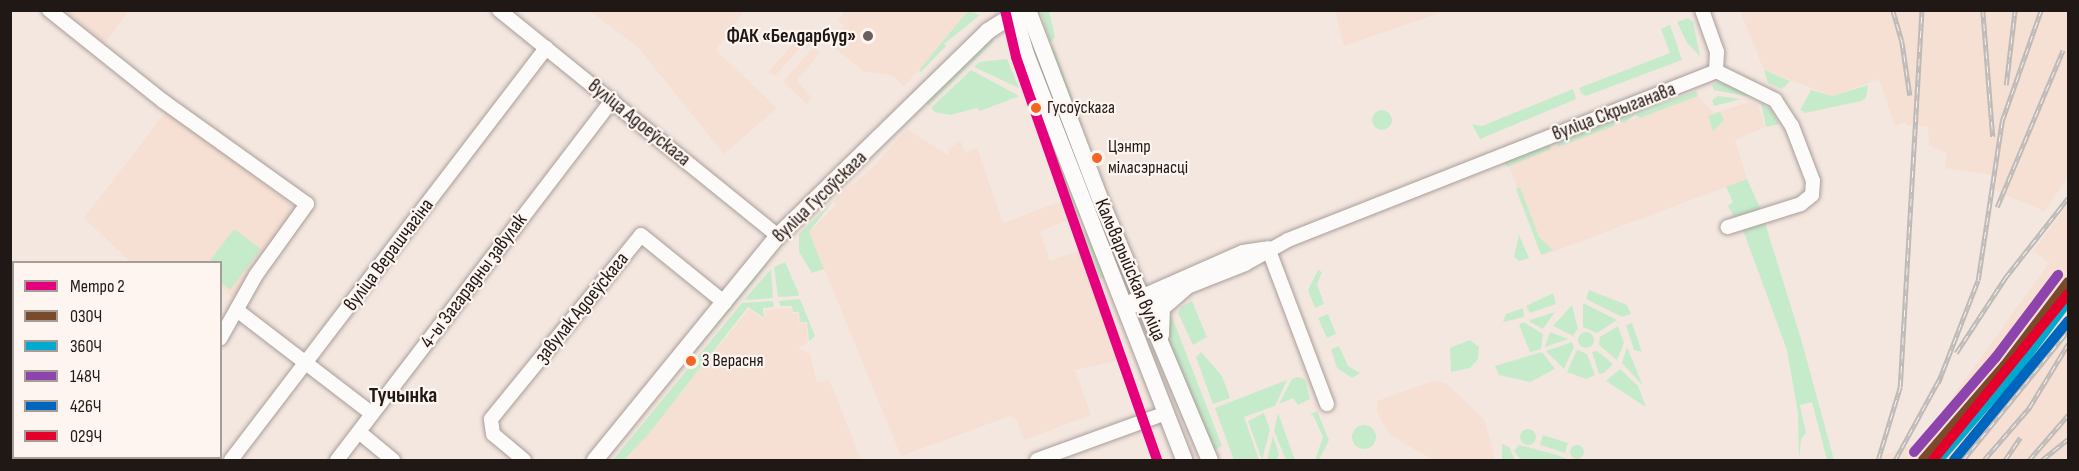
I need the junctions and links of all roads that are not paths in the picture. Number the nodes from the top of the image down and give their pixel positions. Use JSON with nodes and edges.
{"nodes":[{"id":1,"x":49,"y":10,"type":"edge"},
{"id":2,"x":500,"y":10,"type":"edge"},
{"id":3,"x":1702,"y":10,"type":"edge"},
{"id":4,"x":1019,"y":11,"type":"edge"},
{"id":5,"x":546,"y":48,"type":"junction"},
{"id":6,"x":1716,"y":71,"type":"junction"},
{"id":7,"x":612,"y":100,"type":"junction"},
{"id":8,"x":1728,"y":227,"type":"dead end"},
{"id":9,"x":778,"y":236,"type":"junction"},
{"id":10,"x":1268,"y":248,"type":"junction"},
{"id":11,"x":1186,"y":287,"type":"junction"},
{"id":12,"x":1142,"y":299,"type":"junction"},
{"id":13,"x":725,"y":303,"type":"junction"},
{"id":14,"x":1125,"y":307,"type":"junction"},
{"id":15,"x":238,"y":311,"type":"junction"},
{"id":16,"x":222,"y":336,"type":"edge"},
{"id":17,"x":1163,"y":348,"type":"junction"},
{"id":18,"x":308,"y":364,"type":"junction"},
{"id":19,"x":1327,"y":404,"type":"dead end"},
{"id":20,"x":372,"y":414,"type":"junction"},
{"id":21,"x":1168,"y":419,"type":"junction"},
{"id":22,"x":1194,"y":419,"type":"junction"},
{"id":23,"x":360,"y":432,"type":"junction"},
{"id":24,"x":231,"y":460,"type":"edge"},
{"id":25,"x":337,"y":460,"type":"edge"},
{"id":26,"x":393,"y":460,"type":"edge"},
{"id":27,"x":524,"y":460,"type":"edge"},
{"id":28,"x":595,"y":460,"type":"edge"},
{"id":29,"x":1037,"y":460,"type":"edge"},
{"id":30,"x":1184,"y":460,"type":"edge"},
{"id":31,"x":1210,"y":460,"type":"edge"}],
"edges":[{"from":1,"to":15,"type":"street"},
{"from":2,"to":5,"type":"street","name":"вуліца Адоеўскага"},
{"from":3,"to":6,"type":"street"},
{"from":4,"to":9,"type":"main road","name":"вуліца Гусоўскага"},
{"from":4,"to":12,"type":"main road","name":"Кальварыйская вуліца"},
{"from":4,"to":14,"type":"main road","name":"Кальварыйская вуліца"},
{"from":5,"to":7,"type":"street","name":"вуліца Адоеўскага"},
{"from":5,"to":18,"type":"street","name":"вуліца Верашчагіна"},
{"from":6,"to":8,"type":"street"},
{"from":6,"to":10,"type":"street","name":"вуліца Скрыганава"},
{"from":7,"to":9,"type":"street","name":"вуліца Адоеўскага"},
{"from":7,"to":20,"type":"street","name":"4-ы Загарадны завулак"},
{"from":9,"to":13,"type":"main road","name":"вуліца Гусоўскага"},
{"from":10,"to":11,"type":"street","name":"вуліца Скрыганава"},
{"from":10,"to":12,"type":"street","name":"вуліца Скрыганава"},
{"from":10,"to":19,"type":"street"},
{"from":11,"to":12,"type":"street","name":"вуліца Скрыганава"},
{"from":11,"to":17,"type":"main road"},
{"from":12,"to":14,"type":"street","name":"вуліца Скрыганава"},
{"from":12,"to":17,"type":"main road","name":"Кальварыйская вуліца"},
{"from":13,"to":27,"type":"street","name":"завулак Адоеўскага"},
{"from":13,"to":28,"type":"main road","name":"вуліца Гусоўскага"},
{"from":14,"to":21,"type":"main road","name":"Кальварыйская вуліца"},
{"from":15,"to":16,"type":"street"},
{"from":15,"to":18,"type":"street"},
{"from":17,"to":22,"type":"main road","name":"Кальварыйская вуліца"},
{"from":18,"to":20,"type":"street"},
{"from":18,"to":24,"type":"street","name":"вуліца Верашчагіна"},
{"from":20,"to":23,"type":"street","name":"4-ы Загарадны завулак"},
{"from":21,"to":22,"type":"main road"},
{"from":21,"to":29,"type":"street"},
{"from":21,"to":30,"type":"main road","name":"Кальварыйская вуліца"},
{"from":22,"to":31,"type":"main road","name":"Кальварыйская вуліца"},
{"from":23,"to":25,"type":"street","name":"4-ы Загарадны завулак"},
{"from":23,"to":26,"type":"street"}]}
